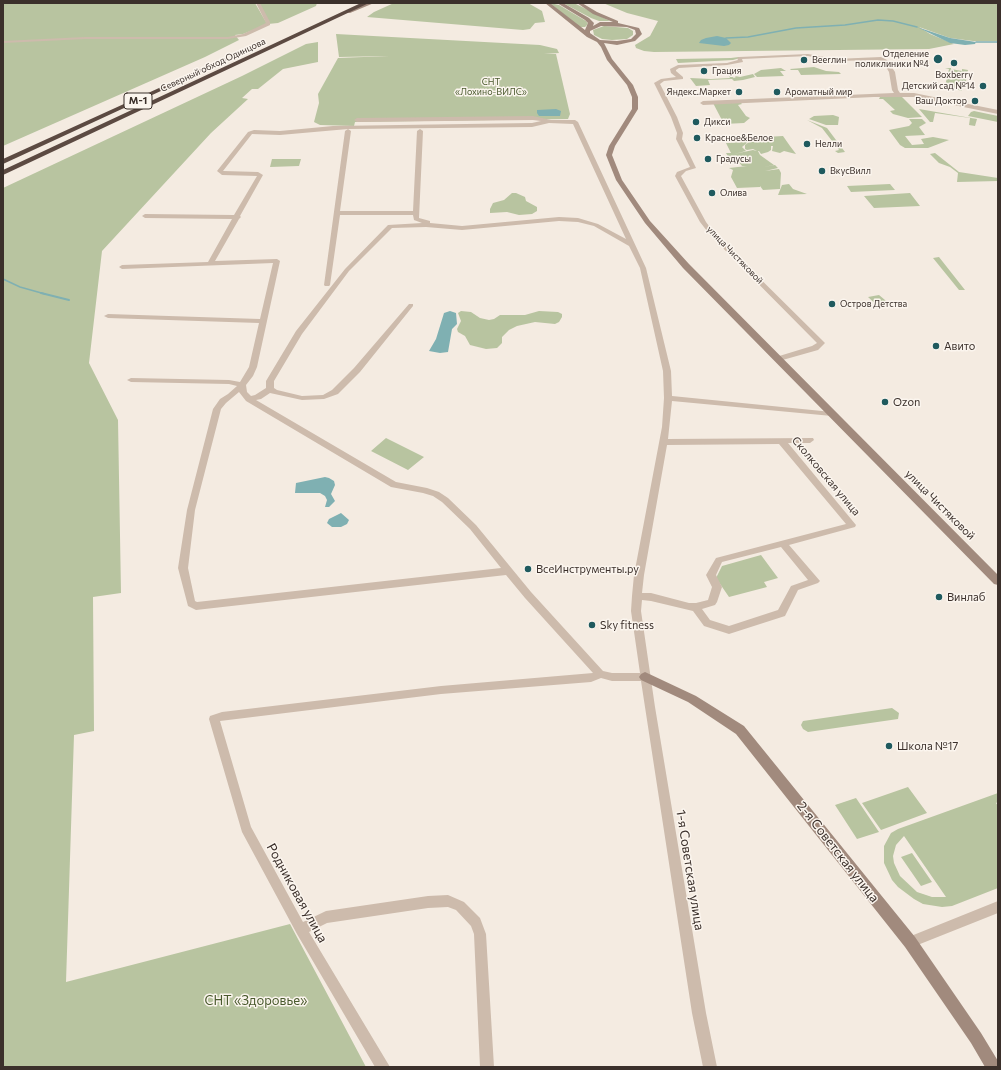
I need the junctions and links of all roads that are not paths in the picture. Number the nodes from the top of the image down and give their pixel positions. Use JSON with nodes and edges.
{"nodes":[{"id":1,"x":258,"y":3,"type":"edge"},
{"id":2,"x":366,"y":3,"type":"edge"},
{"id":3,"x":372,"y":3,"type":"edge"},
{"id":4,"x":547,"y":3,"type":"edge"},
{"id":5,"x":559,"y":3,"type":"edge"},
{"id":6,"x":579,"y":3,"type":"edge"},
{"id":7,"x":344,"y":13,"type":"junction"},
{"id":8,"x":621,"y":24,"type":"junction"},
{"id":9,"x":589,"y":28,"type":"junction"},
{"id":10,"x":588,"y":35,"type":"junction"},
{"id":11,"x":273,"y":38,"type":"dead end"},
{"id":12,"x":599,"y":40,"type":"junction"},
{"id":13,"x":3,"y":42,"type":"edge"},
{"id":14,"x":622,"y":42,"type":"junction"},
{"id":15,"x":251,"y":48,"type":"dead end"},
{"id":16,"x":607,"y":54,"type":"junction"},
{"id":17,"x":237,"y":55,"type":"dead end"},
{"id":18,"x":898,"y":94,"type":"junction"},
{"id":19,"x":703,"y":103,"type":"dead end"},
{"id":20,"x":998,"y":112,"type":"edge"},
{"id":21,"x":357,"y":120,"type":"dead end"},
{"id":22,"x":551,"y":122,"type":"junction"},
{"id":23,"x":348,"y":131,"type":"dead end"},
{"id":24,"x":420,"y":131,"type":"dead end"},
{"id":25,"x":3,"y":162,"type":"edge"},
{"id":26,"x":3,"y":173,"type":"edge"},
{"id":27,"x":338,"y":213,"type":"junction"},
{"id":28,"x":417,"y":213,"type":"junction"},
{"id":29,"x":145,"y":216,"type":"dead end"},
{"id":30,"x":238,"y":217,"type":"junction"},
{"id":31,"x":629,"y":236,"type":"junction"},
{"id":32,"x":633,"y":245,"type":"junction"},
{"id":33,"x":211,"y":262,"type":"junction"},
{"id":34,"x":122,"y":267,"type":"dead end"},
{"id":35,"x":327,"y":285,"type":"dead end"},
{"id":36,"x":411,"y":305,"type":"dead end"},
{"id":37,"x":108,"y":316,"type":"dead end"},
{"id":38,"x":264,"y":321,"type":"junction"},
{"id":39,"x":779,"y":359,"type":"junction"},
{"id":40,"x":131,"y":380,"type":"dead end"},
{"id":41,"x":242,"y":385,"type":"junction"},
{"id":42,"x":270,"y":390,"type":"junction"},
{"id":43,"x":668,"y":398,"type":"junction"},
{"id":44,"x":249,"y":399,"type":"junction"},
{"id":45,"x":832,"y":414,"type":"junction"},
{"id":46,"x":810,"y":440,"type":"dead end"},
{"id":47,"x":781,"y":441,"type":"junction"},
{"id":48,"x":664,"y":442,"type":"junction"},
{"id":49,"x":784,"y":543,"type":"junction"},
{"id":50,"x":508,"y":571,"type":"junction"},
{"id":51,"x":998,"y":581,"type":"edge"},
{"id":52,"x":637,"y":596,"type":"junction"},
{"id":53,"x":696,"y":607,"type":"junction"},
{"id":54,"x":600,"y":674,"type":"junction"},
{"id":55,"x":645,"y":677,"type":"junction"},
{"id":56,"x":998,"y":907,"type":"edge"},
{"id":57,"x":301,"y":930,"type":"junction"},
{"id":58,"x":910,"y":942,"type":"junction"},
{"id":59,"x":383,"y":1067,"type":"edge"},
{"id":60,"x":487,"y":1067,"type":"edge"},
{"id":61,"x":710,"y":1067,"type":"edge"},
{"id":62,"x":993,"y":1067,"type":"edge"}],
"edges":[{"from":1,"to":13,"type":"street"},
{"from":2,"to":7,"type":"highway","name":"Северный обход Одинцова","number":"М-1"},
{"from":3,"to":7,"type":"street"},
{"from":4,"to":10,"type":"street"},
{"from":5,"to":9,"type":"street"},
{"from":6,"to":8,"type":"street"},
{"from":7,"to":26,"type":"highway","name":"Северный обход Одинцова","number":"М-1"},
{"from":8,"to":9,"type":"street"},
{"from":8,"to":14,"type":"street"},
{"from":9,"to":10,"type":"street"},
{"from":10,"to":12,"type":"street"},
{"from":11,"to":15,"type":"highway","name":"Северный обход Одинцова"},
{"from":12,"to":14,"type":"street"},
{"from":12,"to":16,"type":"street"},
{"from":14,"to":16,"type":"street"},
{"from":16,"to":39,"type":"street","name":"улица Чистяковой"},
{"from":17,"to":25,"type":"highway","name":"Северный обход Одинцова","number":"М-1"},
{"from":18,"to":19,"type":"street"},
{"from":18,"to":20,"type":"street"},
{"from":18,"to":39,"type":"street","name":"улица Чистяковой"},
{"from":21,"to":22,"type":"street"},
{"from":22,"to":30,"type":"street"},
{"from":22,"to":31,"type":"street","name":"1-я Советская улица"},
{"from":23,"to":27,"type":"street"},
{"from":24,"to":28,"type":"street"},
{"from":27,"to":28,"type":"street"},
{"from":27,"to":35,"type":"street"},
{"from":28,"to":31,"type":"street"},
{"from":29,"to":30,"type":"street"},
{"from":30,"to":33,"type":"street"},
{"from":31,"to":32,"type":"street","name":"1-я Советская улица"},
{"from":32,"to":42,"type":"street"},
{"from":32,"to":43,"type":"street","name":"1-я Советская улица"},
{"from":33,"to":34,"type":"street"},
{"from":33,"to":38,"type":"street"},
{"from":36,"to":42,"type":"street"},
{"from":37,"to":38,"type":"street"},
{"from":38,"to":41,"type":"street"},
{"from":39,"to":45,"type":"street","name":"улица Чистяковой"},
{"from":40,"to":41,"type":"street"},
{"from":41,"to":44,"type":"street"},
{"from":41,"to":50,"type":"street"},
{"from":42,"to":44,"type":"street"},
{"from":43,"to":45,"type":"street"},
{"from":43,"to":48,"type":"street","name":"1-я Советская улица"},
{"from":44,"to":50,"type":"street"},
{"from":45,"to":51,"type":"street","name":"улица Чистяковой"},
{"from":46,"to":47,"type":"street"},
{"from":47,"to":48,"type":"street","name":"Сколковская улица"},
{"from":47,"to":49,"type":"street","name":"Сколковская улица"},
{"from":48,"to":52,"type":"street","name":"1-я Советская улица"},
{"from":49,"to":53,"type":"street","name":"Сколковская улица"},
{"from":49,"to":53,"type":"street"},
{"from":50,"to":54,"type":"street"},
{"from":52,"to":53,"type":"street"},
{"from":52,"to":55,"type":"street","name":"1-я Советская улица"},
{"from":54,"to":55,"type":"street"},
{"from":54,"to":57,"type":"street","name":"Родниковая улица"},
{"from":55,"to":58,"type":"street","name":"2-я Советская улица"},
{"from":55,"to":61,"type":"street","name":"1-я Советская улица"},
{"from":56,"to":58,"type":"street"},
{"from":57,"to":59,"type":"street","name":"Родниковая улица"},
{"from":57,"to":60,"type":"street"},
{"from":58,"to":62,"type":"street","name":"2-я Советская улица"}]}
